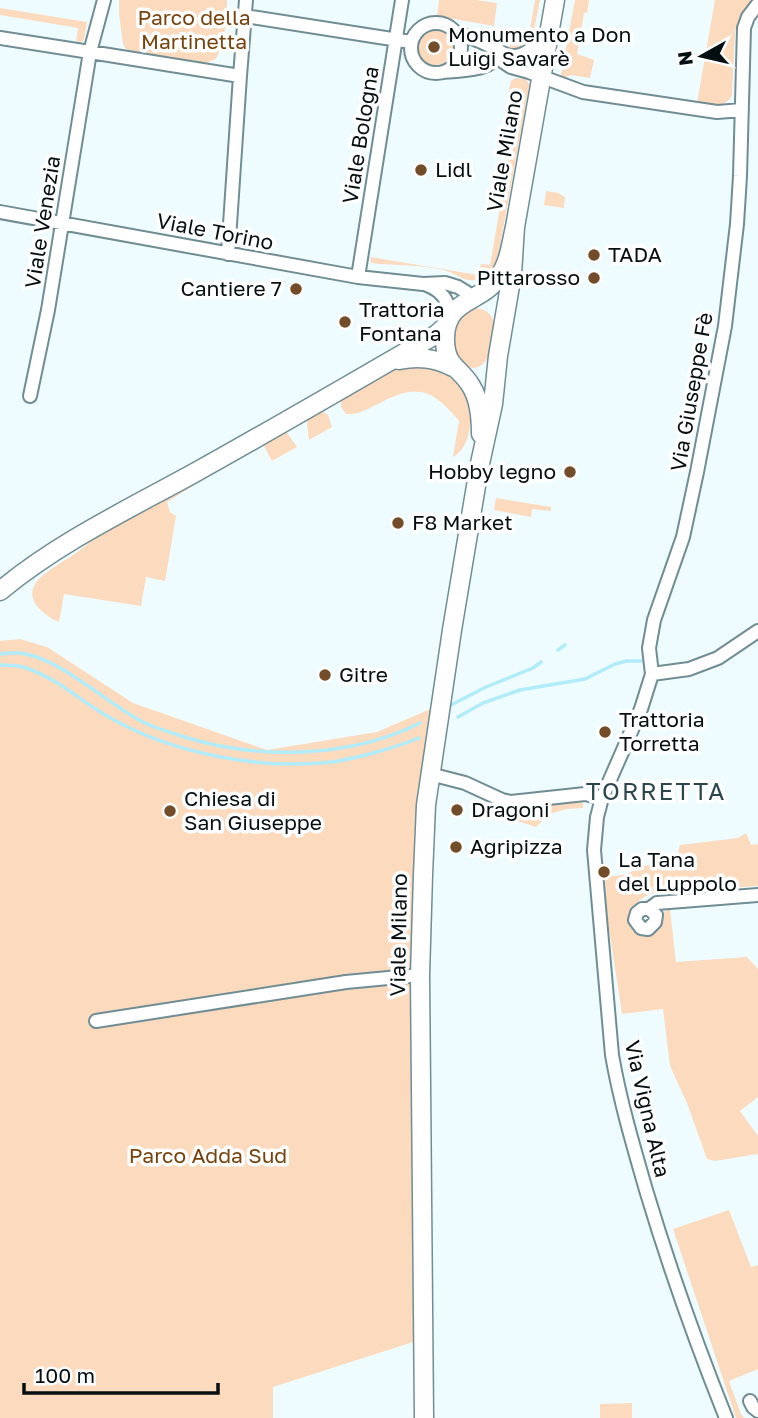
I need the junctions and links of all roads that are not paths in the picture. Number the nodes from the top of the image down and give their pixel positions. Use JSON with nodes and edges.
{"nodes":[{"id":1,"x":104,"y":0,"type":"edge"},
{"id":2,"x":246,"y":0,"type":"edge"},
{"id":3,"x":402,"y":0,"type":"edge"},
{"id":4,"x":555,"y":0,"type":"edge"},
{"id":5,"x":758,"y":4,"type":"edge"},
{"id":6,"x":245,"y":16,"type":"junction"},
{"id":7,"x":550,"y":28,"type":"junction"},
{"id":8,"x":455,"y":32,"type":"junction"},
{"id":9,"x":0,"y":38,"type":"edge"},
{"id":10,"x":396,"y":39,"type":"junction"},
{"id":11,"x":411,"y":42,"type":"junction"},
{"id":12,"x":497,"y":50,"type":"junction"},
{"id":13,"x":90,"y":52,"type":"junction"},
{"id":14,"x":442,"y":72,"type":"junction"},
{"id":15,"x":240,"y":76,"type":"junction"},
{"id":16,"x":541,"y":76,"type":"junction"},
{"id":17,"x":742,"y":110,"type":"junction"},
{"id":18,"x":0,"y":212,"type":"edge"},
{"id":19,"x":63,"y":222,"type":"junction"},
{"id":20,"x":515,"y":227,"type":"junction"},
{"id":21,"x":228,"y":254,"type":"junction"},
{"id":22,"x":358,"y":277,"type":"junction"},
{"id":23,"x":423,"y":284,"type":"junction"},
{"id":24,"x":474,"y":297,"type":"junction"},
{"id":25,"x":449,"y":321,"type":"junction"},
{"id":26,"x":502,"y":332,"type":"junction"},
{"id":27,"x":498,"y":356,"type":"junction"},
{"id":28,"x":382,"y":365,"type":"junction"},
{"id":29,"x":457,"y":370,"type":"junction"},
{"id":30,"x":30,"y":396,"type":"dead end"},
{"id":31,"x":481,"y":458,"type":"junction"},
{"id":32,"x":0,"y":591,"type":"edge"},
{"id":33,"x":758,"y":631,"type":"edge"},
{"id":34,"x":652,"y":674,"type":"junction"},
{"id":35,"x":430,"y":774,"type":"junction"},
{"id":36,"x":603,"y":797,"type":"junction"},
{"id":37,"x":758,"y":895,"type":"edge"},
{"id":38,"x":649,"y":909,"type":"dead end"},
{"id":39,"x":420,"y":975,"type":"junction"},
{"id":40,"x":96,"y":1021,"type":"dead end"},
{"id":41,"x":424,"y":1418,"type":"edge"},
{"id":42,"x":726,"y":1418,"type":"edge"}],
"edges":[{"from":1,"to":13,"type":"street","name":"Viale Venezia"},
{"from":2,"to":6,"type":"street"},
{"from":3,"to":10,"type":"street","name":"Viale Bologna"},
{"from":4,"to":7,"type":"street","name":"Viale Milano"},
{"from":5,"to":17,"type":"street","name":"Via Giuseppe Fè"},
{"from":6,"to":10,"type":"street"},
{"from":6,"to":15,"type":"street"},
{"from":7,"to":12,"type":"street"},
{"from":7,"to":16,"type":"street","name":"Viale Milano"},
{"from":8,"to":11,"type":"street"},
{"from":8,"to":12,"type":"street"},
{"from":8,"to":14,"type":"street"},
{"from":9,"to":13,"type":"street"},
{"from":10,"to":11,"type":"street"},
{"from":10,"to":22,"type":"street","name":"Viale Bologna"},
{"from":11,"to":14,"type":"street"},
{"from":12,"to":14,"type":"street"},
{"from":12,"to":16,"type":"street"},
{"from":13,"to":15,"type":"street"},
{"from":13,"to":19,"type":"street","name":"Viale Venezia"},
{"from":15,"to":21,"type":"street"},
{"from":16,"to":17,"type":"street"},
{"from":16,"to":20,"type":"street","name":"Viale Milano"},
{"from":17,"to":34,"type":"street","name":"Via Giuseppe Fè"},
{"from":18,"to":19,"type":"street","name":"Viale Torino"},
{"from":19,"to":21,"type":"street","name":"Viale Torino"},
{"from":19,"to":30,"type":"street","name":"Viale Venezia"},
{"from":20,"to":24,"type":"street","name":"Viale Milano"},
{"from":20,"to":26,"type":"street","name":"Viale Milano"},
{"from":21,"to":22,"type":"street","name":"Viale Torino"},
{"from":22,"to":23,"type":"street","name":"Viale Torino"},
{"from":23,"to":24,"type":"street","name":"Viale Torino"},
{"from":23,"to":25,"type":"street"},
{"from":24,"to":25,"type":"street","name":"Viale Milano"},
{"from":24,"to":26,"type":"street"},
{"from":25,"to":28,"type":"street"},
{"from":25,"to":29,"type":"street","name":"Viale Milano"},
{"from":26,"to":27,"type":"street","name":"Viale Milano"},
{"from":27,"to":29,"type":"street"},
{"from":27,"to":31,"type":"street","name":"Viale Milano"},
{"from":28,"to":29,"type":"street"},
{"from":28,"to":32,"type":"street"},
{"from":29,"to":31,"type":"street","name":"Viale Milano"},
{"from":31,"to":35,"type":"street","name":"Viale Milano"},
{"from":33,"to":34,"type":"street"},
{"from":34,"to":36,"type":"street","name":"Via Giuseppe Fè"},
{"from":35,"to":36,"type":"street"},
{"from":35,"to":39,"type":"street","name":"Viale Milano"},
{"from":36,"to":42,"type":"street","name":"Via Vigna Alta"},
{"from":37,"to":38,"type":"street"},
{"from":39,"to":40,"type":"street"},
{"from":39,"to":41,"type":"street","name":"Viale Milano"}]}
